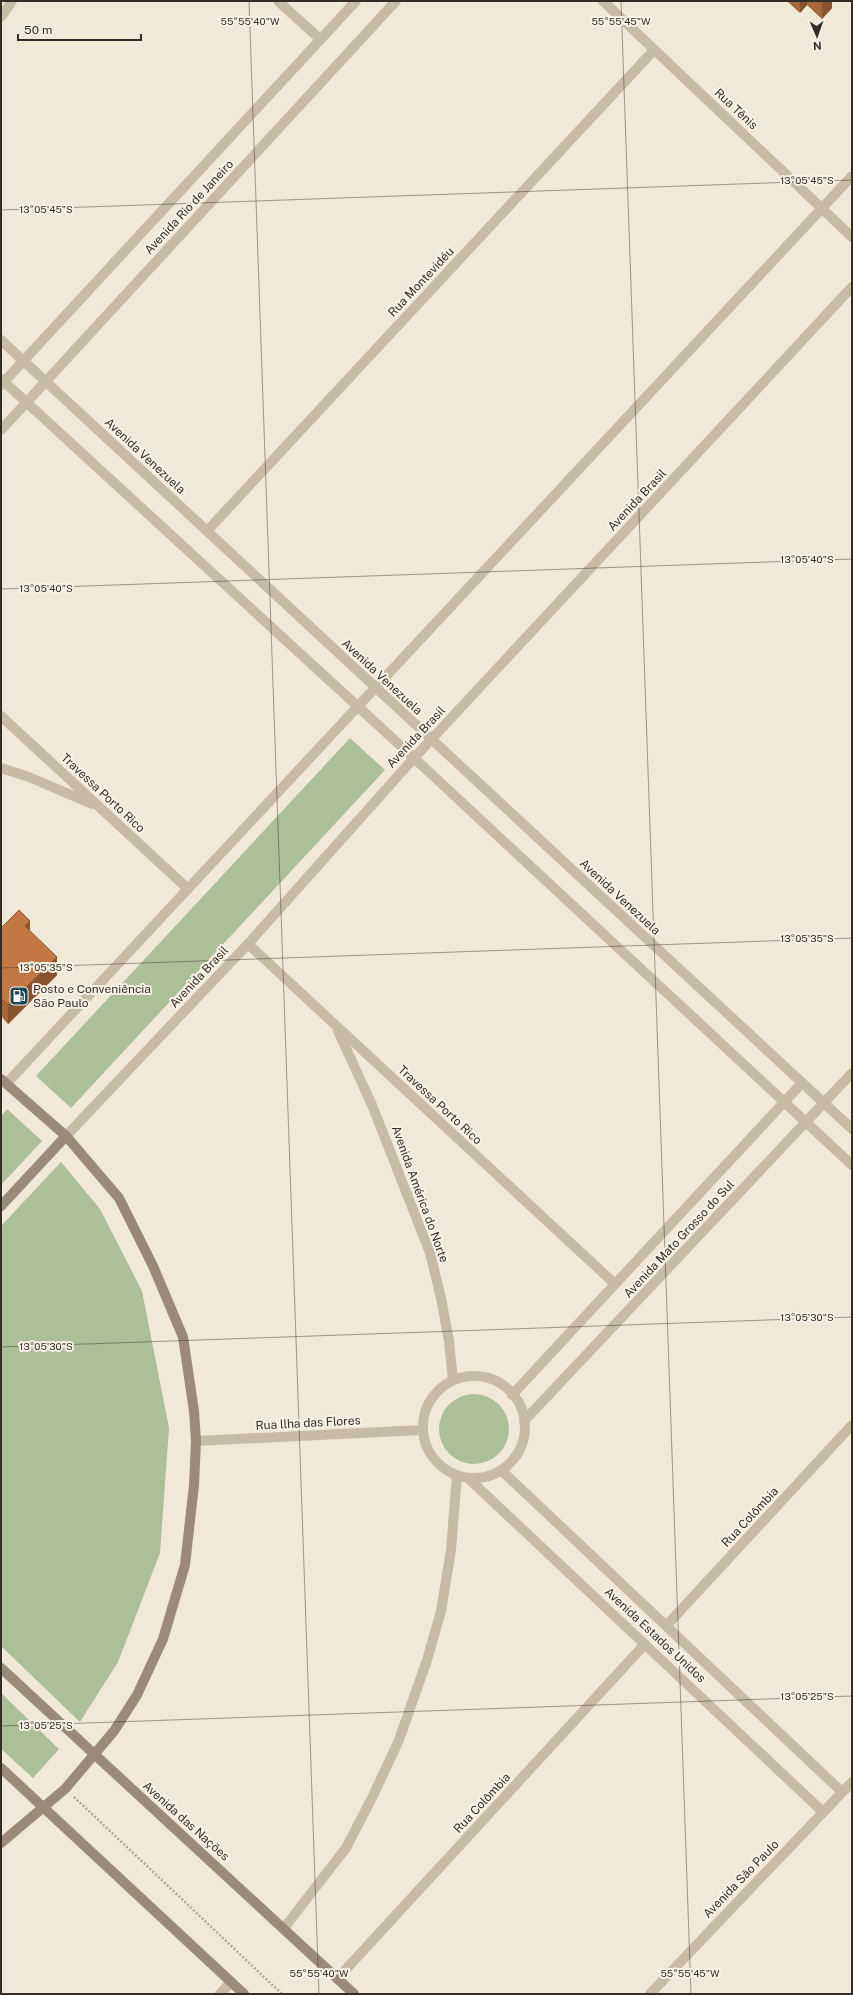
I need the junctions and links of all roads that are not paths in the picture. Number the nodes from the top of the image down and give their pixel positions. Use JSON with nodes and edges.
{"nodes":[{"id":1,"x":12,"y":1,"type":"edge"},
{"id":2,"x":278,"y":1,"type":"edge"},
{"id":3,"x":356,"y":1,"type":"edge"},
{"id":4,"x":396,"y":1,"type":"edge"},
{"id":5,"x":603,"y":1,"type":"edge"},
{"id":6,"x":1,"y":17,"type":"edge"},
{"id":7,"x":320,"y":39,"type":"junction"},
{"id":8,"x":654,"y":50,"type":"junction"},
{"id":9,"x":852,"y":176,"type":"edge"},
{"id":10,"x":822,"y":208,"type":"junction"},
{"id":11,"x":852,"y":237,"type":"edge"},
{"id":12,"x":852,"y":287,"type":"edge"},
{"id":13,"x":1,"y":340,"type":"edge"},
{"id":14,"x":23,"y":361,"type":"junction"},
{"id":15,"x":2,"y":382,"type":"edge"},
{"id":16,"x":45,"y":382,"type":"junction"},
{"id":17,"x":27,"y":402,"type":"junction"},
{"id":18,"x":1,"y":430,"type":"edge"},
{"id":19,"x":207,"y":531,"type":"junction"},
{"id":20,"x":375,"y":688,"type":"junction"},
{"id":21,"x":358,"y":706,"type":"junction"},
{"id":22,"x":1,"y":716,"type":"edge"},
{"id":23,"x":431,"y":740,"type":"junction"},
{"id":24,"x":414,"y":758,"type":"junction"},
{"id":25,"x":1,"y":768,"type":"edge"},
{"id":26,"x":100,"y":807,"type":"junction"},
{"id":27,"x":188,"y":889,"type":"junction"},
{"id":28,"x":248,"y":944,"type":"junction"},
{"id":29,"x":335,"y":1025,"type":"junction"},
{"id":30,"x":852,"y":1073,"type":"edge"},
{"id":31,"x":3,"y":1083,"type":"edge"},
{"id":32,"x":802,"y":1084,"type":"junction"},
{"id":33,"x":784,"y":1102,"type":"junction"},
{"id":34,"x":824,"y":1104,"type":"junction"},
{"id":35,"x":807,"y":1123,"type":"junction"},
{"id":36,"x":852,"y":1129,"type":"edge"},
{"id":37,"x":66,"y":1136,"type":"junction"},
{"id":38,"x":852,"y":1165,"type":"edge"},
{"id":39,"x":1,"y":1206,"type":"edge"},
{"id":40,"x":615,"y":1284,"type":"junction"},
{"id":41,"x":453,"y":1380,"type":"junction"},
{"id":42,"x":512,"y":1395,"type":"junction"},
{"id":43,"x":524,"y":1421,"type":"junction"},
{"id":44,"x":852,"y":1425,"type":"edge"},
{"id":45,"x":422,"y":1430,"type":"junction"},
{"id":46,"x":196,"y":1441,"type":"junction"},
{"id":47,"x":501,"y":1470,"type":"junction"},
{"id":48,"x":458,"y":1475,"type":"junction"},
{"id":49,"x":468,"y":1478,"type":"junction"},
{"id":50,"x":666,"y":1626,"type":"junction"},
{"id":51,"x":645,"y":1644,"type":"junction"},
{"id":52,"x":1,"y":1668,"type":"edge"},
{"id":53,"x":94,"y":1756,"type":"junction"},
{"id":54,"x":1,"y":1768,"type":"edge"},
{"id":55,"x":852,"y":1782,"type":"edge"},
{"id":56,"x":842,"y":1792,"type":"junction"},
{"id":57,"x":44,"y":1808,"type":"junction"},
{"id":58,"x":823,"y":1812,"type":"junction"},
{"id":59,"x":1,"y":1843,"type":"edge"},
{"id":60,"x":284,"y":1928,"type":"junction"},
{"id":61,"x":337,"y":1979,"type":"junction"},
{"id":62,"x":231,"y":1982,"type":"junction"},
{"id":63,"x":220,"y":1994,"type":"edge"},
{"id":64,"x":244,"y":1994,"type":"edge"},
{"id":65,"x":354,"y":1994,"type":"edge"},
{"id":66,"x":650,"y":1994,"type":"edge"}],
"edges":[{"from":1,"to":6,"type":"street"},
{"from":2,"to":7,"type":"street"},
{"from":3,"to":7,"type":"street","name":"Avenida Rio de Janeiro"},
{"from":4,"to":16,"type":"street","name":"Avenida Rio de Janeiro"},
{"from":5,"to":8,"type":"street","name":"Rua Tênis"},
{"from":7,"to":14,"type":"street","name":"Avenida Rio de Janeiro"},
{"from":8,"to":10,"type":"street","name":"Rua Tênis"},
{"from":8,"to":19,"type":"street","name":"Rua Montevidéu"},
{"from":9,"to":10,"type":"street"},
{"from":10,"to":11,"type":"street","name":"Rua Tênis"},
{"from":10,"to":20,"type":"street"},
{"from":12,"to":23,"type":"street","name":"Avenida Brasil"},
{"from":13,"to":14,"type":"street","name":"Avenida Venezuela"},
{"from":14,"to":15,"type":"street","name":"Avenida Rio de Janeiro"},
{"from":14,"to":16,"type":"street","name":"Avenida Venezuela"},
{"from":15,"to":17,"type":"street"},
{"from":16,"to":17,"type":"street","name":"Avenida Rio de Janeiro"},
{"from":16,"to":19,"type":"street","name":"Avenida Venezuela"},
{"from":17,"to":18,"type":"street","name":"Avenida Rio de Janeiro"},
{"from":17,"to":21,"type":"street"},
{"from":19,"to":20,"type":"street","name":"Avenida Venezuela"},
{"from":20,"to":21,"type":"street"},
{"from":20,"to":23,"type":"street","name":"Avenida Venezuela"},
{"from":21,"to":24,"type":"street"},
{"from":21,"to":27,"type":"street"},
{"from":22,"to":26,"type":"street","name":"Travessa Porto Rico"},
{"from":23,"to":24,"type":"street","name":"Avenida Brasil"},
{"from":23,"to":32,"type":"street","name":"Avenida Venezuela"},
{"from":24,"to":28,"type":"street","name":"Avenida Brasil"},
{"from":24,"to":33,"type":"street"},
{"from":25,"to":26,"type":"street"},
{"from":26,"to":27,"type":"street","name":"Travessa Porto Rico"},
{"from":27,"to":31,"type":"street"},
{"from":28,"to":29,"type":"street","name":"Travessa Porto Rico"},
{"from":28,"to":37,"type":"street","name":"Avenida Brasil"},
{"from":29,"to":40,"type":"street","name":"Travessa Porto Rico"},
{"from":29,"to":41,"type":"street","name":"Avenida América do Norte"},
{"from":30,"to":34,"type":"street","name":"Avenida Mato Grosso do Sul"},
{"from":31,"to":37,"type":"main road"},
{"from":32,"to":33,"type":"street","name":"Avenida Mato Grosso do Sul"},
{"from":32,"to":34,"type":"street","name":"Avenida Venezuela"},
{"from":33,"to":35,"type":"street"},
{"from":33,"to":40,"type":"street","name":"Avenida Mato Grosso do Sul"},
{"from":34,"to":35,"type":"street","name":"Avenida Mato Grosso do Sul"},
{"from":34,"to":36,"type":"street","name":"Avenida Venezuela"},
{"from":35,"to":38,"type":"street"},
{"from":35,"to":43,"type":"street","name":"Avenida Mato Grosso do Sul"},
{"from":37,"to":39,"type":"main road","name":"Avenida Brasil"},
{"from":37,"to":46,"type":"main road"},
{"from":40,"to":42,"type":"street","name":"Avenida Mato Grosso do Sul"},
{"from":41,"to":42,"type":"street"},
{"from":41,"to":45,"type":"street"},
{"from":42,"to":43,"type":"street"},
{"from":43,"to":47,"type":"street"},
{"from":44,"to":50,"type":"street","name":"Rua Colômbia"},
{"from":45,"to":46,"type":"street","name":"Rua llha das Flores"},
{"from":45,"to":48,"type":"street"},
{"from":46,"to":53,"type":"main road"},
{"from":47,"to":49,"type":"street"},
{"from":47,"to":50,"type":"street","name":"Avenida Estados Unidos"},
{"from":48,"to":49,"type":"street"},
{"from":48,"to":60,"type":"street"},
{"from":49,"to":51,"type":"street","name":"Avenida Estados Unidos"},
{"from":50,"to":56,"type":"street","name":"Avenida Estados Unidos"},
{"from":51,"to":58,"type":"street","name":"Avenida Estados Unidos"},
{"from":51,"to":61,"type":"street","name":"Rua Colômbia"},
{"from":52,"to":53,"type":"main road","name":"Avenida das Nações"},
{"from":53,"to":57,"type":"main road"},
{"from":53,"to":60,"type":"main road","name":"Avenida das Nações"},
{"from":54,"to":57,"type":"main road"},
{"from":55,"to":56,"type":"street","name":"Avenida São Paulo"},
{"from":56,"to":58,"type":"street","name":"Avenida São Paulo"},
{"from":57,"to":59,"type":"main road"},
{"from":57,"to":62,"type":"main road"},
{"from":58,"to":66,"type":"street","name":"Avenida São Paulo"},
{"from":60,"to":61,"type":"main road","name":"Avenida das Nações"},
{"from":61,"to":65,"type":"main road","name":"Avenida das Nações"},
{"from":62,"to":63,"type":"street"},
{"from":62,"to":64,"type":"main road"}]}
